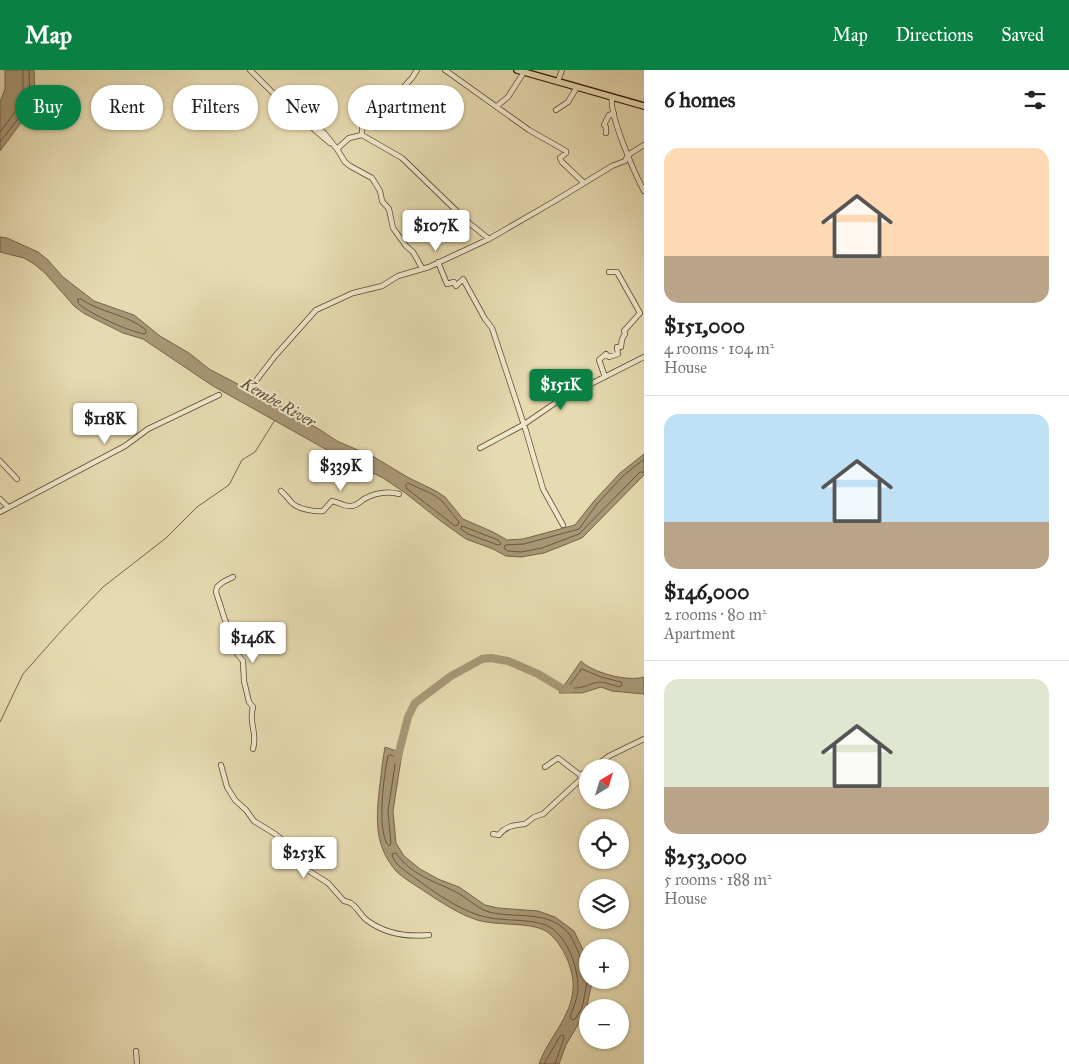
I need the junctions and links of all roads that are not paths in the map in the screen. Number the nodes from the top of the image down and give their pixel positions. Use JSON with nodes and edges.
{"nodes":[{"id":1,"x":250,"y":70,"type":"edge"},
{"id":2,"x":417,"y":70,"type":"edge"},
{"id":3,"x":445,"y":70,"type":"edge"},
{"id":4,"x":517,"y":70,"type":"edge"},
{"id":5,"x":562,"y":70,"type":"edge"},
{"id":6,"x":524,"y":72,"type":"junction"},
{"id":7,"x":558,"y":81,"type":"junction"},
{"id":8,"x":577,"y":87,"type":"junction"},
{"id":9,"x":612,"y":98,"type":"junction"},
{"id":10,"x":497,"y":106,"type":"junction"},
{"id":11,"x":644,"y":106,"type":"edge"},
{"id":12,"x":556,"y":110,"type":"dead end"},
{"id":13,"x":614,"y":113,"type":"junction"},
{"id":14,"x":606,"y":133,"type":"dead end"},
{"id":15,"x":362,"y":135,"type":"junction"},
{"id":16,"x":644,"y":145,"type":"edge"},
{"id":17,"x":335,"y":147,"type":"junction"},
{"id":18,"x":628,"y":155,"type":"junction"},
{"id":19,"x":584,"y":183,"type":"junction"},
{"id":20,"x":644,"y":191,"type":"edge"},
{"id":21,"x":489,"y":239,"type":"junction"},
{"id":22,"x":438,"y":262,"type":"junction"},
{"id":23,"x":422,"y":268,"type":"junction"},
{"id":24,"x":609,"y":272,"type":"dead end"},
{"id":25,"x":644,"y":357,"type":"edge"},
{"id":26,"x":605,"y":377,"type":"junction"},
{"id":27,"x":255,"y":382,"type":"dead end"},
{"id":28,"x":219,"y":395,"type":"dead end"},
{"id":29,"x":523,"y":425,"type":"junction"},
{"id":30,"x":480,"y":448,"type":"dead end"},
{"id":31,"x":0,"y":461,"type":"edge"},
{"id":32,"x":17,"y":478,"type":"dead end"},
{"id":33,"x":281,"y":491,"type":"dead end"},
{"id":34,"x":399,"y":494,"type":"dead end"},
{"id":35,"x":0,"y":499,"type":"edge"},
{"id":36,"x":8,"y":508,"type":"junction"},
{"id":37,"x":0,"y":512,"type":"edge"},
{"id":38,"x":564,"y":525,"type":"dead end"},
{"id":39,"x":233,"y":577,"type":"dead end"},
{"id":40,"x":644,"y":739,"type":"edge"},
{"id":41,"x":253,"y":749,"type":"dead end"},
{"id":42,"x":605,"y":759,"type":"edge"},
{"id":43,"x":221,"y":765,"type":"dead end"},
{"id":44,"x":545,"y":768,"type":"dead end"},
{"id":45,"x":579,"y":774,"type":"edge"},
{"id":46,"x":579,"y":781,"type":"edge"},
{"id":47,"x":493,"y":834,"type":"dead end"},
{"id":48,"x":429,"y":935,"type":"dead end"},
{"id":49,"x":136,"y":1051,"type":"dead end"},
{"id":50,"x":137,"y":1064,"type":"edge"}],
"edges":[{"from":1,"to":17,"type":"street"},
{"from":2,"to":15,"type":"street"},
{"from":3,"to":10,"type":"street"},
{"from":4,"to":6,"type":"main road"},
{"from":5,"to":7,"type":"street"},
{"from":6,"to":7,"type":"main road"},
{"from":6,"to":10,"type":"street"},
{"from":7,"to":8,"type":"main road"},
{"from":8,"to":9,"type":"main road"},
{"from":8,"to":12,"type":"street"},
{"from":9,"to":11,"type":"main road"},
{"from":9,"to":13,"type":"street"},
{"from":10,"to":19,"type":"street"},
{"from":13,"to":14,"type":"street"},
{"from":13,"to":18,"type":"street"},
{"from":15,"to":17,"type":"street"},
{"from":15,"to":21,"type":"street"},
{"from":16,"to":18,"type":"street"},
{"from":17,"to":23,"type":"street"},
{"from":18,"to":19,"type":"street"},
{"from":18,"to":20,"type":"street"},
{"from":19,"to":21,"type":"street"},
{"from":21,"to":22,"type":"street"},
{"from":22,"to":23,"type":"street"},
{"from":22,"to":29,"type":"street"},
{"from":23,"to":27,"type":"street"},
{"from":24,"to":26,"type":"street"},
{"from":25,"to":26,"type":"street"},
{"from":26,"to":29,"type":"street"},
{"from":28,"to":36,"type":"street"},
{"from":29,"to":30,"type":"street"},
{"from":29,"to":38,"type":"street"},
{"from":31,"to":32,"type":"street"},
{"from":33,"to":34,"type":"street"},
{"from":35,"to":36,"type":"street"},
{"from":36,"to":37,"type":"street"},
{"from":39,"to":41,"type":"street"},
{"from":40,"to":42,"type":"street"},
{"from":43,"to":48,"type":"street"},
{"from":44,"to":45,"type":"street"},
{"from":46,"to":47,"type":"street"},
{"from":49,"to":50,"type":"street"}]}
